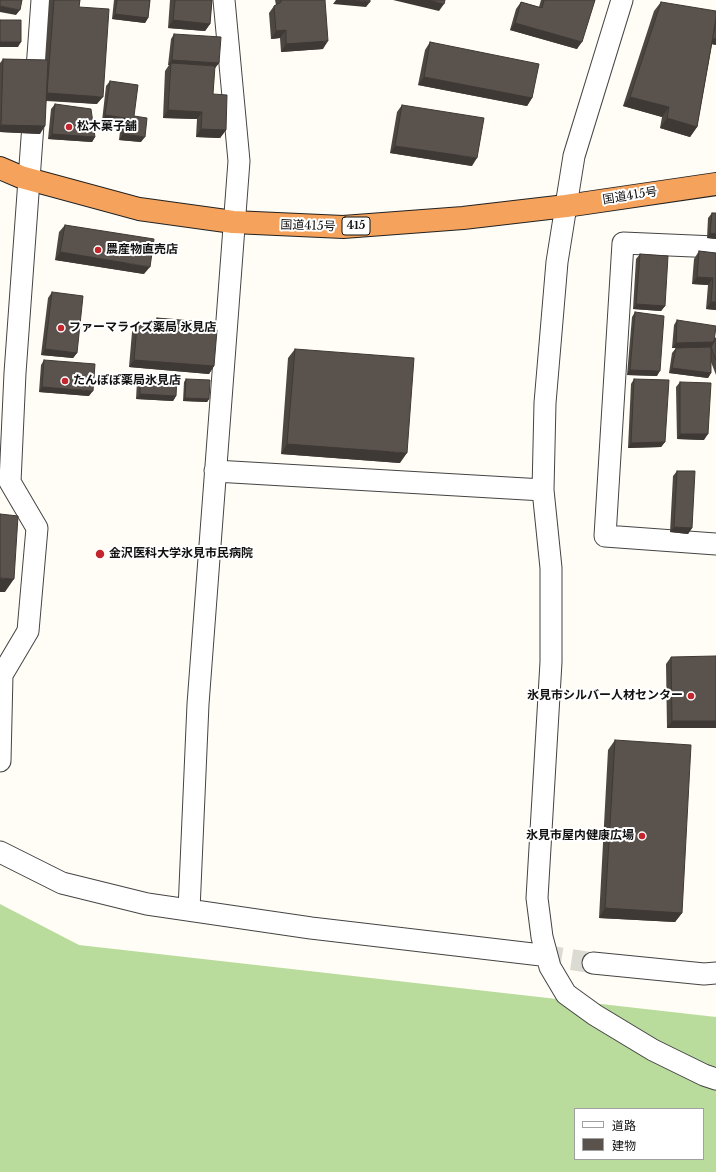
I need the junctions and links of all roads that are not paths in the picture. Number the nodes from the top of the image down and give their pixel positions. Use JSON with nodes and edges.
{"nodes":[{"id":1,"x":42,"y":0,"type":"edge"},
{"id":2,"x":224,"y":0,"type":"edge"},
{"id":3,"x":622,"y":0,"type":"edge"},
{"id":4,"x":0,"y":168,"type":"edge"},
{"id":5,"x":30,"y":180,"type":"junction"},
{"id":6,"x":716,"y":184,"type":"edge"},
{"id":7,"x":566,"y":206,"type":"junction"},
{"id":8,"x":233,"y":222,"type":"junction"},
{"id":9,"x":716,"y":247,"type":"edge"},
{"id":10,"x":7,"y":372,"type":"edge"},
{"id":11,"x":215,"y":471,"type":"junction"},
{"id":12,"x":543,"y":490,"type":"junction"},
{"id":13,"x":716,"y":544,"type":"edge"},
{"id":14,"x":0,"y":761,"type":"edge"},
{"id":15,"x":0,"y":852,"type":"edge"},
{"id":16,"x":189,"y":910,"type":"junction"},
{"id":17,"x":541,"y":955,"type":"tunnel mouth"},
{"id":18,"x":594,"y":963,"type":"tunnel mouth"},
{"id":19,"x":716,"y":973,"type":"edge"},
{"id":20,"x":716,"y":1078,"type":"edge"}],
"edges":[{"from":1,"to":5,"type":"street"},
{"from":2,"to":8,"type":"street"},
{"from":3,"to":7,"type":"street"},
{"from":4,"to":5,"type":"highway","name":"国道415号","number":"415"},
{"from":5,"to":8,"type":"highway","name":"国道415号","number":"415"},
{"from":5,"to":10,"type":"street"},
{"from":6,"to":7,"type":"highway","name":"国道415号","number":"415"},
{"from":7,"to":8,"type":"highway","name":"国道415号","number":"415"},
{"from":7,"to":12,"type":"street"},
{"from":8,"to":11,"type":"street"},
{"from":9,"to":13,"type":"street"},
{"from":10,"to":14,"type":"street"},
{"from":11,"to":12,"type":"street"},
{"from":11,"to":16,"type":"street"},
{"from":12,"to":20,"type":"street"},
{"from":15,"to":16,"type":"street"},
{"from":16,"to":17,"type":"street"},
{"from":18,"to":19,"type":"street"}]}
